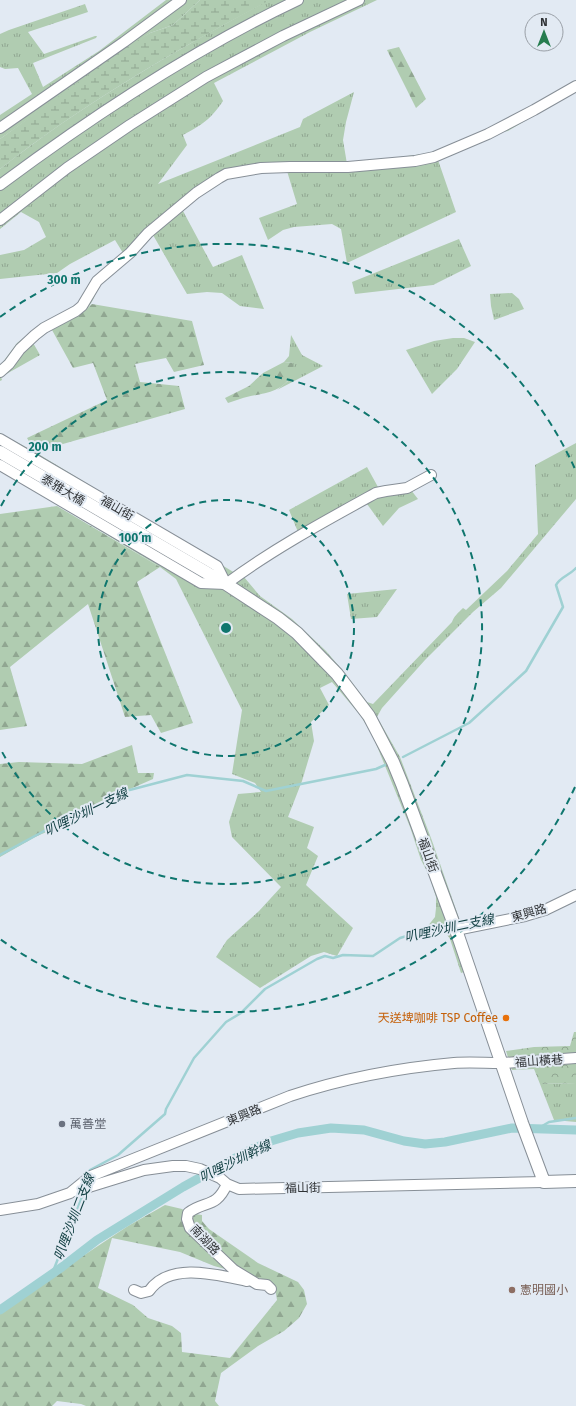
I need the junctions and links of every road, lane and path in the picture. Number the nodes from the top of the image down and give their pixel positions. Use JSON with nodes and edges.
{"nodes":[{"id":1,"x":181,"y":0,"type":"edge"},
{"id":2,"x":298,"y":0,"type":"edge"},
{"id":3,"x":359,"y":0,"type":"edge"},
{"id":4,"x":576,"y":86,"type":"edge"},
{"id":5,"x":0,"y":128,"type":"edge"},
{"id":6,"x":0,"y":185,"type":"edge"},
{"id":7,"x":0,"y":220,"type":"edge"},
{"id":8,"x":0,"y":372,"type":"edge"},
{"id":9,"x":0,"y":439,"type":"edge"},
{"id":10,"x":0,"y":452,"type":"edge"},
{"id":11,"x":0,"y":465,"type":"edge"},
{"id":12,"x":431,"y":475,"type":"dead end"},
{"id":13,"x":210,"y":575,"type":"joint"},
{"id":14,"x":226,"y":584,"type":"junction"},
{"id":15,"x":576,"y":894,"type":"edge"},
{"id":16,"x":456,"y":930,"type":"junction"},
{"id":17,"x":576,"y":1058,"type":"edge"},
{"id":18,"x":501,"y":1063,"type":"junction"},
{"id":19,"x":576,"y":1181,"type":"edge"},
{"id":20,"x":544,"y":1182,"type":"junction"},
{"id":21,"x":227,"y":1184,"type":"junction"},
{"id":22,"x":70,"y":1192,"type":"junction"},
{"id":23,"x":0,"y":1210,"type":"edge"},
{"id":24,"x":257,"y":1284,"type":"junction"},
{"id":25,"x":271,"y":1289,"type":"dead end"},
{"id":26,"x":134,"y":1290,"type":"dead end"}],
"edges":[{"from":1,"to":5,"type":"street"},
{"from":2,"to":6,"type":"street"},
{"from":3,"to":7,"type":"street"},
{"from":4,"to":8,"type":"street"},
{"from":9,"to":14,"type":"street","name":"福山街"},
{"from":10,"to":13,"type":"street","name":"泰雅大橋"},
{"from":11,"to":14,"type":"street","name":"福山街"},
{"from":12,"to":14,"type":"street"},
{"from":13,"to":14,"type":"street","name":"福山街"},
{"from":14,"to":16,"type":"street","name":"福山街"},
{"from":15,"to":16,"type":"street","name":"東興路"},
{"from":16,"to":18,"type":"street","name":"福山街"},
{"from":17,"to":18,"type":"street","name":"福山橫巷"},
{"from":18,"to":20,"type":"street","name":"福山街"},
{"from":18,"to":22,"type":"street","name":"東興路"},
{"from":19,"to":20,"type":"street","name":"福山街"},
{"from":20,"to":21,"type":"street","name":"福山街"},
{"from":21,"to":22,"type":"street","name":"福山街"},
{"from":21,"to":24,"type":"street","name":"南湖路"},
{"from":22,"to":23,"type":"street","name":"東興路"},
{"from":24,"to":25,"type":"street","name":"南湖路"},
{"from":24,"to":26,"type":"street"}]}
